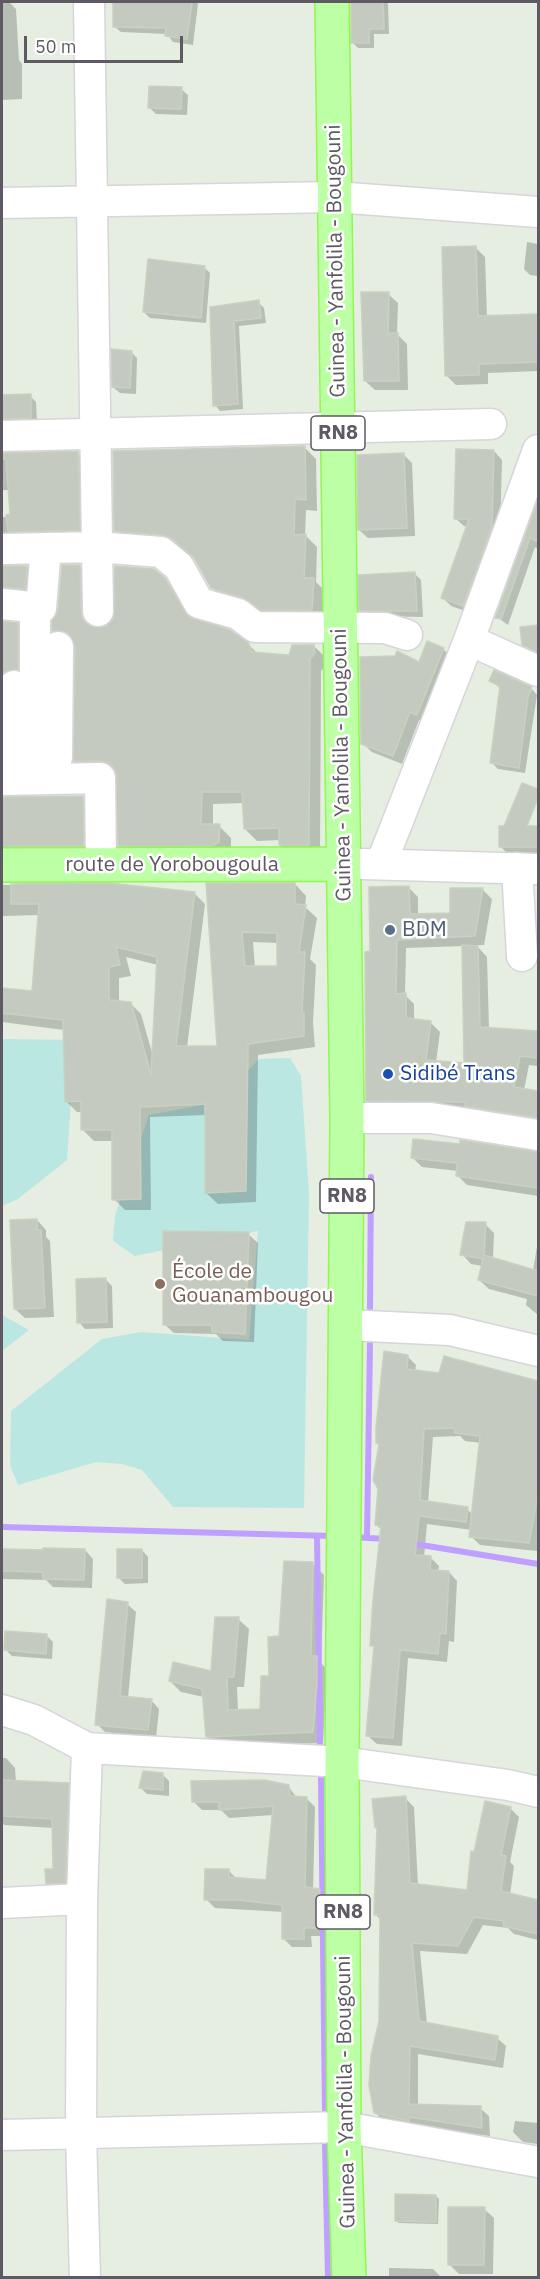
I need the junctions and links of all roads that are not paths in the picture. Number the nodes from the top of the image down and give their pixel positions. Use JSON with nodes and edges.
{"nodes":[{"id":1,"x":89,"y":2,"type":"edge"},
{"id":2,"x":332,"y":2,"type":"edge"},
{"id":3,"x":335,"y":197,"type":"junction"},
{"id":4,"x":91,"y":202,"type":"junction"},
{"id":5,"x":2,"y":203,"type":"edge"},
{"id":6,"x":538,"y":212,"type":"edge"},
{"id":7,"x":491,"y":424,"type":"dead end"},
{"id":8,"x":338,"y":426,"type":"junction"},
{"id":9,"x":96,"y":433,"type":"junction"},
{"id":10,"x":2,"y":436,"type":"edge"},
{"id":11,"x":538,"y":450,"type":"edge"},
{"id":12,"x":98,"y":547,"type":"junction"},
{"id":13,"x":46,"y":548,"type":"junction"},
{"id":14,"x":2,"y":549,"type":"edge"},
{"id":15,"x":2,"y":604,"type":"edge"},
{"id":16,"x":35,"y":608,"type":"junction"},
{"id":17,"x":99,"y":611,"type":"dead end"},
{"id":18,"x":340,"y":628,"type":"junction"},
{"id":19,"x":407,"y":635,"type":"dead end"},
{"id":20,"x":469,"y":640,"type":"junction"},
{"id":21,"x":58,"y":647,"type":"dead end"},
{"id":22,"x":538,"y":671,"type":"edge"},
{"id":23,"x":24,"y":680,"type":"edge"},
{"id":24,"x":32,"y":763,"type":"edge"},
{"id":25,"x":343,"y":864,"type":"junction"},
{"id":26,"x":381,"y":864,"type":"junction"},
{"id":27,"x":2,"y":865,"type":"edge"},
{"id":28,"x":101,"y":865,"type":"junction"},
{"id":29,"x":528,"y":869,"type":"edge"},
{"id":30,"x":522,"y":956,"type":"dead end"},
{"id":31,"x":347,"y":1118,"type":"junction"},
{"id":32,"x":538,"y":1135,"type":"edge"},
{"id":33,"x":347,"y":1325,"type":"junction"},
{"id":34,"x":538,"y":1351,"type":"edge"},
{"id":35,"x":2,"y":1710,"type":"edge"},
{"id":36,"x":87,"y":1748,"type":"junction"},
{"id":37,"x":342,"y":1762,"type":"junction"},
{"id":38,"x":538,"y":1792,"type":"edge"},
{"id":39,"x":82,"y":1899,"type":"junction"},
{"id":40,"x":2,"y":1903,"type":"edge"},
{"id":41,"x":344,"y":2127,"type":"junction"},
{"id":42,"x":81,"y":2134,"type":"junction"},
{"id":43,"x":2,"y":2136,"type":"edge"},
{"id":44,"x":538,"y":2162,"type":"edge"},
{"id":45,"x":85,"y":2277,"type":"edge"},
{"id":46,"x":349,"y":2277,"type":"edge"}],
"edges":[{"from":1,"to":4,"type":"street"},
{"from":2,"to":3,"type":"main road","name":"Guinea - Yanfolila - Bougouni","number":"RN8"},
{"from":3,"to":4,"type":"street"},
{"from":3,"to":6,"type":"street"},
{"from":3,"to":8,"type":"main road","name":"Guinea - Yanfolila - Bougouni","number":"RN8"},
{"from":4,"to":5,"type":"street"},
{"from":4,"to":9,"type":"street"},
{"from":7,"to":8,"type":"street"},
{"from":8,"to":9,"type":"street"},
{"from":8,"to":18,"type":"main road","name":"Guinea - Yanfolila - Bougouni","number":"RN8"},
{"from":9,"to":10,"type":"street"},
{"from":9,"to":12,"type":"street"},
{"from":11,"to":20,"type":"street"},
{"from":12,"to":13,"type":"street"},
{"from":12,"to":17,"type":"street"},
{"from":12,"to":18,"type":"street"},
{"from":13,"to":14,"type":"street"},
{"from":13,"to":16,"type":"street"},
{"from":15,"to":16,"type":"street"},
{"from":16,"to":23,"type":"street"},
{"from":18,"to":19,"type":"street"},
{"from":18,"to":25,"type":"main road","name":"Guinea - Yanfolila - Bougouni","number":"RN8"},
{"from":20,"to":22,"type":"street"},
{"from":20,"to":26,"type":"street"},
{"from":21,"to":23,"type":"street"},
{"from":23,"to":24,"type":"street"},
{"from":23,"to":24,"type":"street"},
{"from":24,"to":28,"type":"street"},
{"from":25,"to":26,"type":"street"},
{"from":25,"to":28,"type":"main road","name":"route de Yorobougoula"},
{"from":25,"to":31,"type":"main road","name":"Guinea - Yanfolila - Bougouni","number":"RN8"},
{"from":26,"to":29,"type":"street"},
{"from":27,"to":28,"type":"main road","name":"route de Yorobougoula"},
{"from":29,"to":30,"type":"street"},
{"from":31,"to":32,"type":"street"},
{"from":31,"to":33,"type":"main road","name":"Guinea - Yanfolila - Bougouni","number":"RN8"},
{"from":33,"to":34,"type":"street"},
{"from":33,"to":37,"type":"main road","name":"Guinea - Yanfolila - Bougouni","number":"RN8"},
{"from":35,"to":36,"type":"street"},
{"from":36,"to":37,"type":"street"},
{"from":36,"to":39,"type":"street"},
{"from":37,"to":38,"type":"street"},
{"from":37,"to":41,"type":"main road","name":"Guinea - Yanfolila - Bougouni","number":"RN8"},
{"from":39,"to":40,"type":"street"},
{"from":39,"to":42,"type":"street"},
{"from":41,"to":42,"type":"street"},
{"from":41,"to":44,"type":"street"},
{"from":41,"to":46,"type":"main road","name":"Guinea - Yanfolila - Bougouni","number":"RN8"},
{"from":42,"to":43,"type":"street"},
{"from":42,"to":45,"type":"street"}]}
